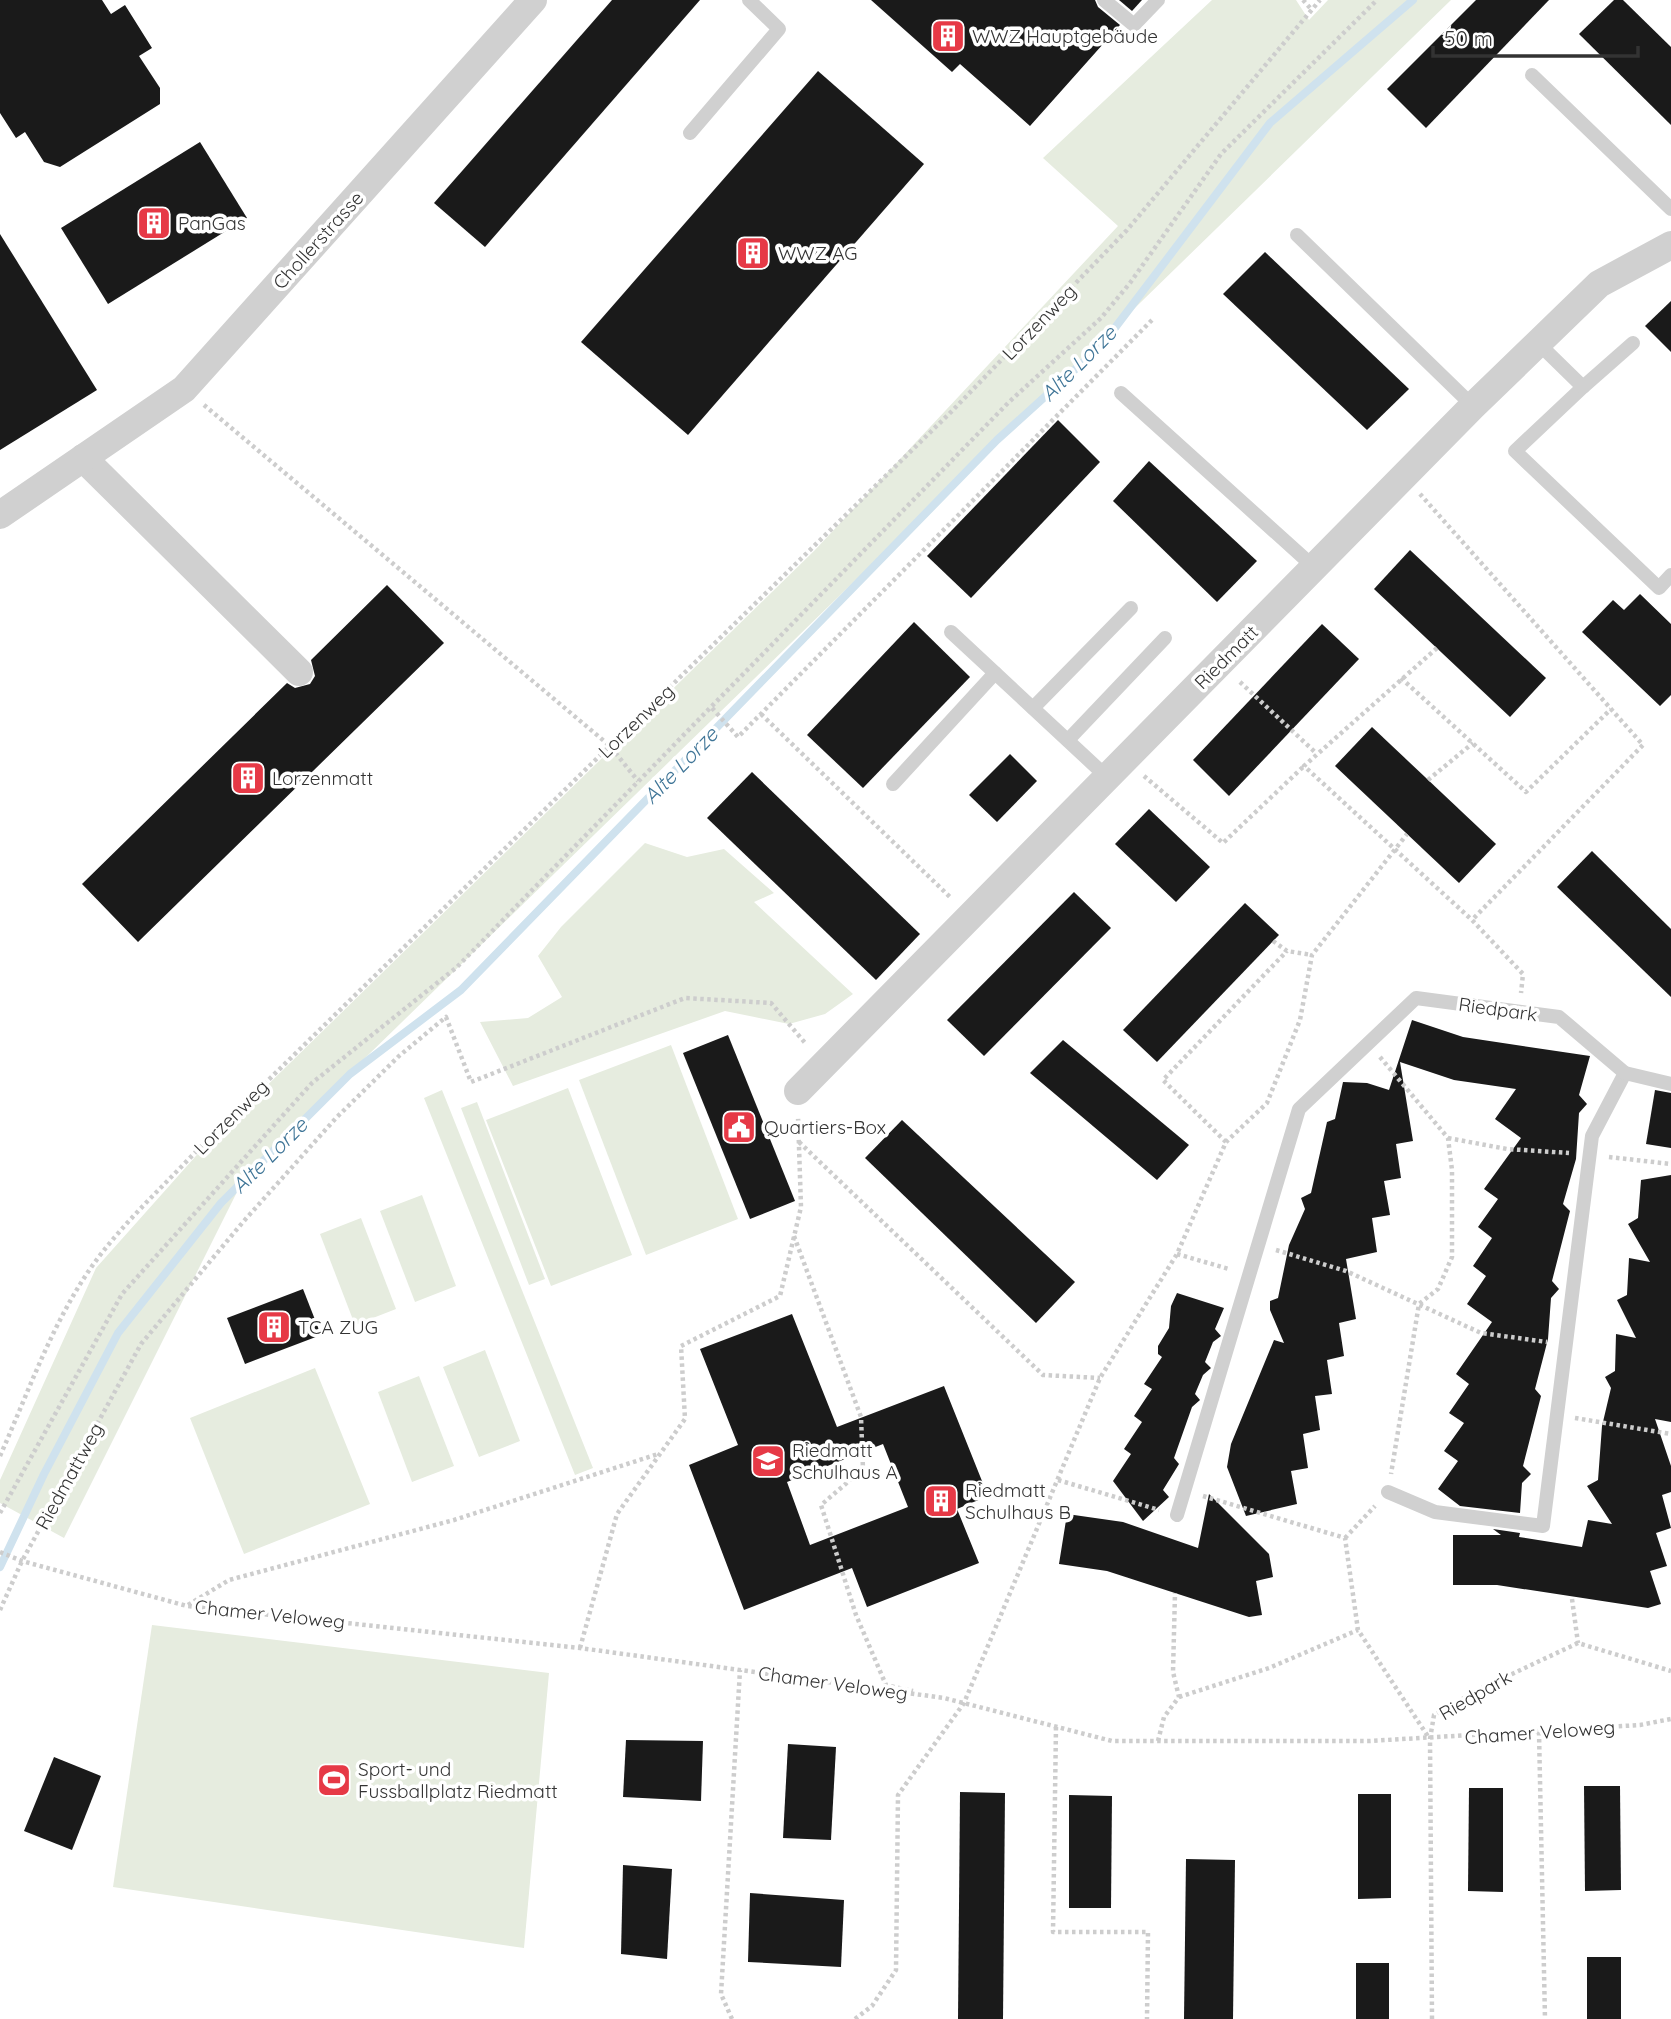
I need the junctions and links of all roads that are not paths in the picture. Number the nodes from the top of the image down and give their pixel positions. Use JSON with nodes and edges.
{"nodes":[{"id":1,"x":533,"y":0,"type":"edge"},
{"id":2,"x":749,"y":0,"type":"edge"},
{"id":3,"x":1104,"y":0,"type":"edge"},
{"id":4,"x":1157,"y":0,"type":"edge"},
{"id":5,"x":1532,"y":75,"type":"dead end"},
{"id":6,"x":690,"y":133,"type":"dead end"},
{"id":7,"x":1671,"y":209,"type":"edge"},
{"id":8,"x":1297,"y":235,"type":"dead end"},
{"id":9,"x":1671,"y":245,"type":"edge"},
{"id":10,"x":1633,"y":342,"type":"dead end"},
{"id":11,"x":1539,"y":344,"type":"junction"},
{"id":12,"x":1583,"y":387,"type":"junction"},
{"id":13,"x":1121,"y":393,"type":"dead end"},
{"id":14,"x":1474,"y":406,"type":"junction"},
{"id":15,"x":83,"y":458,"type":"junction"},
{"id":16,"x":0,"y":515,"type":"edge"},
{"id":17,"x":1315,"y":568,"type":"junction"},
{"id":18,"x":1671,"y":575,"type":"edge"},
{"id":19,"x":1131,"y":608,"type":"dead end"},
{"id":20,"x":951,"y":632,"type":"dead end"},
{"id":21,"x":1165,"y":639,"type":"dead end"},
{"id":22,"x":299,"y":672,"type":"dead end"},
{"id":23,"x":995,"y":673,"type":"junction"},
{"id":24,"x":1032,"y":708,"type":"junction"},
{"id":25,"x":1068,"y":740,"type":"junction"},
{"id":26,"x":1116,"y":769,"type":"junction"},
{"id":27,"x":893,"y":784,"type":"dead end"},
{"id":28,"x":1625,"y":1073,"type":"junction"},
{"id":29,"x":1671,"y":1084,"type":"edge"},
{"id":30,"x":798,"y":1091,"type":"road end"},
{"id":31,"x":1388,"y":1492,"type":"road end"},
{"id":32,"x":1177,"y":1515,"type":"road end"}],
"edges":[{"from":1,"to":15,"type":"street","name":"Chollerstrasse"},
{"from":2,"to":6,"type":"lane"},
{"from":3,"to":4,"type":"lane"},
{"from":5,"to":7,"type":"lane"},
{"from":8,"to":14,"type":"lane"},
{"from":9,"to":11,"type":"street","name":"Riedmatt"},
{"from":10,"to":12,"type":"lane"},
{"from":11,"to":12,"type":"lane"},
{"from":11,"to":14,"type":"street","name":"Riedmatt"},
{"from":12,"to":18,"type":"lane"},
{"from":13,"to":17,"type":"lane"},
{"from":14,"to":17,"type":"street","name":"Riedmatt"},
{"from":15,"to":16,"type":"street","name":"Chollerstrasse"},
{"from":15,"to":22,"type":"street"},
{"from":17,"to":26,"type":"street","name":"Riedmatt"},
{"from":19,"to":24,"type":"lane"},
{"from":20,"to":23,"type":"lane"},
{"from":21,"to":25,"type":"lane"},
{"from":23,"to":24,"type":"lane"},
{"from":23,"to":27,"type":"lane"},
{"from":24,"to":25,"type":"lane"},
{"from":25,"to":26,"type":"lane"},
{"from":26,"to":30,"type":"street","name":"Riedmatt"},
{"from":28,"to":29,"type":"lane","name":"Riedpark"},
{"from":28,"to":31,"type":"lane"},
{"from":28,"to":32,"type":"lane","name":"Riedpark"}]}
